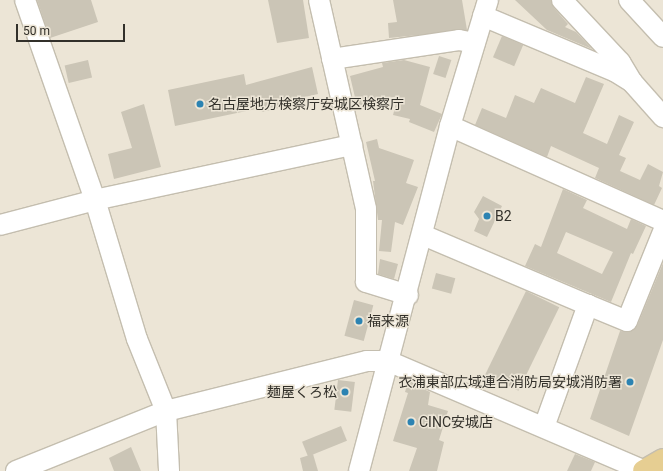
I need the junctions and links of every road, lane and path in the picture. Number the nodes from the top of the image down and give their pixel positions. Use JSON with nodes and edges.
{"nodes":[{"id":1,"x":25,"y":0,"type":"edge"},
{"id":2,"x":319,"y":0,"type":"edge"},
{"id":3,"x":562,"y":0,"type":"edge"},
{"id":4,"x":629,"y":0,"type":"edge"},
{"id":5,"x":486,"y":8,"type":"edge"},
{"id":6,"x":663,"y":37,"type":"edge"},
{"id":7,"x":475,"y":43,"type":"junction"},
{"id":8,"x":332,"y":59,"type":"junction"},
{"id":9,"x":632,"y":82,"type":"junction"},
{"id":10,"x":663,"y":117,"type":"edge"},
{"id":11,"x":450,"y":126,"type":"junction"},
{"id":12,"x":352,"y":145,"type":"junction"},
{"id":13,"x":95,"y":200,"type":"junction"},
{"id":14,"x":663,"y":221,"type":"edge"},
{"id":15,"x":0,"y":225,"type":"edge"},
{"id":16,"x":663,"y":232,"type":"edge"},
{"id":17,"x":423,"y":235,"type":"junction"},
{"id":18,"x":408,"y":295,"type":"junction"},
{"id":19,"x":588,"y":305,"type":"junction"},
{"id":20,"x":388,"y":361,"type":"junction"},
{"id":21,"x":166,"y":411,"type":"junction"},
{"id":22,"x":544,"y":427,"type":"junction"},
{"id":23,"x":663,"y":460,"type":"edge"},
{"id":24,"x":16,"y":471,"type":"edge"},
{"id":25,"x":169,"y":471,"type":"edge"},
{"id":26,"x":359,"y":471,"type":"edge"},
{"id":27,"x":645,"y":471,"type":"edge"}],
"edges":[{"from":1,"to":13,"type":"street"},
{"from":2,"to":8,"type":"street"},
{"from":3,"to":9,"type":"street"},
{"from":4,"to":6,"type":"street"},
{"from":5,"to":7,"type":"street"},
{"from":5,"to":9,"type":"street"},
{"from":7,"to":8,"type":"street"},
{"from":7,"to":11,"type":"street"},
{"from":8,"to":12,"type":"street"},
{"from":9,"to":10,"type":"street"},
{"from":11,"to":14,"type":"street"},
{"from":11,"to":17,"type":"street"},
{"from":12,"to":13,"type":"street"},
{"from":12,"to":18,"type":"street"},
{"from":13,"to":15,"type":"street"},
{"from":13,"to":21,"type":"street"},
{"from":16,"to":19,"type":"street"},
{"from":17,"to":18,"type":"street"},
{"from":17,"to":19,"type":"street"},
{"from":18,"to":20,"type":"street"},
{"from":19,"to":22,"type":"street"},
{"from":20,"to":21,"type":"street"},
{"from":20,"to":22,"type":"street"},
{"from":20,"to":26,"type":"street"},
{"from":21,"to":24,"type":"street"},
{"from":21,"to":25,"type":"street"},
{"from":22,"to":27,"type":"street"},
{"from":23,"to":27,"type":"main road"}]}
